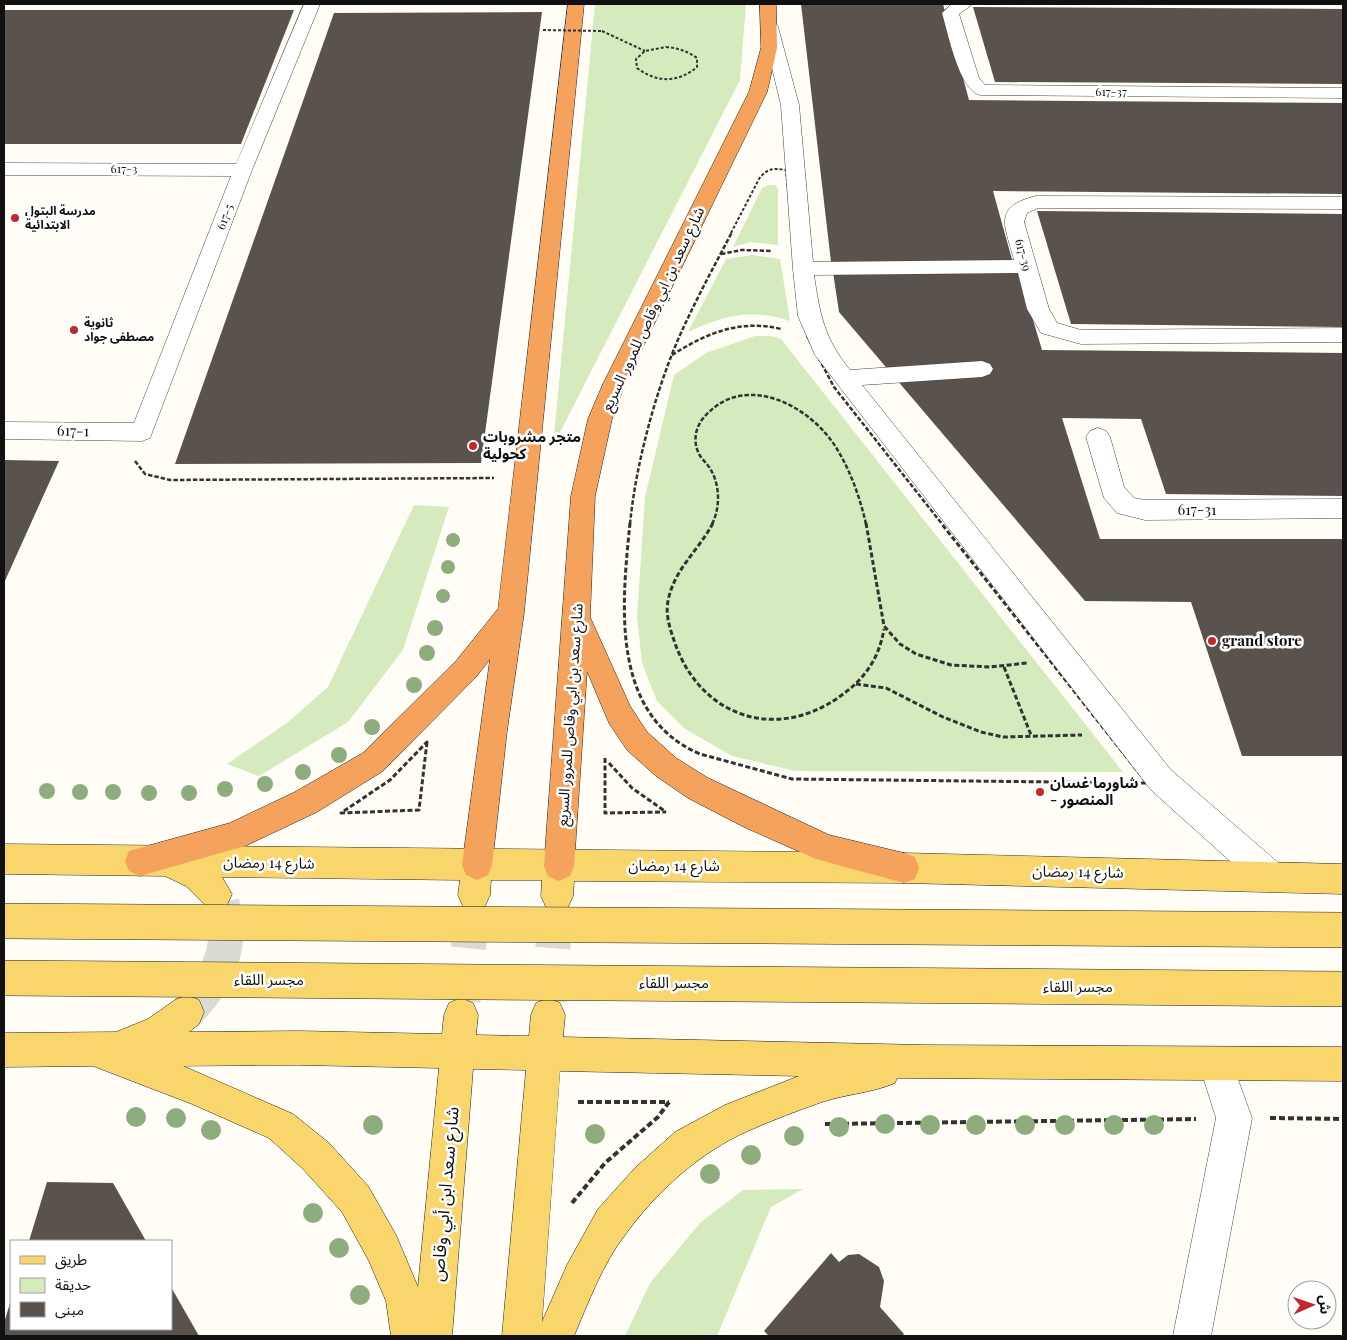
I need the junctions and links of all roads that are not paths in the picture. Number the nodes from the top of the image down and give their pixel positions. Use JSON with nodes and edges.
{"nodes":[{"id":1,"x":312,"y":4,"type":"edge"},
{"id":2,"x":576,"y":4,"type":"edge"},
{"id":3,"x":768,"y":4,"type":"edge"},
{"id":4,"x":966,"y":4,"type":"edge"},
{"id":5,"x":770,"y":27,"type":"junction"},
{"id":6,"x":1343,"y":93,"type":"edge"},
{"id":7,"x":4,"y":169,"type":"edge"},
{"id":8,"x":243,"y":170,"type":"junction"},
{"id":9,"x":1343,"y":203,"type":"edge"},
{"id":10,"x":795,"y":259,"type":"junction"},
{"id":11,"x":1025,"y":266,"type":"junction"},
{"id":12,"x":1343,"y":335,"type":"edge"},
{"id":13,"x":982,"y":369,"type":"dead end"},
{"id":14,"x":844,"y":378,"type":"junction"},
{"id":15,"x":4,"y":430,"type":"edge"},
{"id":16,"x":142,"y":432,"type":"joint"},
{"id":17,"x":1098,"y":437,"type":"dead end"},
{"id":18,"x":1343,"y":509,"type":"edge"},
{"id":19,"x":511,"y":613,"type":"junction"},
{"id":20,"x":577,"y":615,"type":"junction"},
{"id":21,"x":4,"y":858,"type":"edge"},
{"id":22,"x":152,"y":861,"type":"junction"},
{"id":23,"x":477,"y":865,"type":"junction"},
{"id":24,"x":559,"y":866,"type":"junction"},
{"id":25,"x":904,"y":868,"type":"junction"},
{"id":26,"x":1271,"y":877,"type":"junction"},
{"id":27,"x":1343,"y":879,"type":"edge"},
{"id":28,"x":216,"y":894,"type":"tunnel mouth"},
{"id":29,"x":474,"y":896,"type":"tunnel mouth"},
{"id":30,"x":557,"y":896,"type":"tunnel mouth"},
{"id":31,"x":4,"y":921,"type":"edge"},
{"id":32,"x":1343,"y":930,"type":"edge"},
{"id":33,"x":4,"y":978,"type":"edge"},
{"id":34,"x":1343,"y":989,"type":"edge"},
{"id":35,"x":188,"y":1012,"type":"tunnel mouth"},
{"id":36,"x":461,"y":1015,"type":"tunnel mouth"},
{"id":37,"x":548,"y":1015,"type":"tunnel mouth"},
{"id":38,"x":97,"y":1049,"type":"junction"},
{"id":39,"x":4,"y":1050,"type":"edge"},
{"id":40,"x":458,"y":1053,"type":"junction"},
{"id":41,"x":546,"y":1054,"type":"junction"},
{"id":42,"x":925,"y":1062,"type":"junction"},
{"id":43,"x":1216,"y":1064,"type":"junction"},
{"id":44,"x":1343,"y":1064,"type":"edge"},
{"id":45,"x":410,"y":1336,"type":"edge"},
{"id":46,"x":433,"y":1336,"type":"edge"},
{"id":47,"x":522,"y":1336,"type":"edge"},
{"id":48,"x":555,"y":1336,"type":"edge"},
{"id":49,"x":1192,"y":1336,"type":"edge"}],
"edges":[{"from":1,"to":8,"type":"street","name":"617-5"},
{"from":2,"to":19,"type":"highway"},
{"from":3,"to":5,"type":"highway","name":"شارع سعد بن ابي وقاص للمرور السريع"},
{"from":4,"to":6,"type":"street","name":"617-37"},
{"from":5,"to":10,"type":"street"},
{"from":5,"to":20,"type":"highway","name":"شارع سعد بن ابي وقاص للمرور السريع"},
{"from":7,"to":8,"type":"street","name":"617-3"},
{"from":8,"to":16,"type":"street","name":"617-5"},
{"from":9,"to":11,"type":"street","name":"617-39"},
{"from":10,"to":11,"type":"street"},
{"from":10,"to":14,"type":"street"},
{"from":11,"to":12,"type":"street","name":"617-39"},
{"from":13,"to":14,"type":"street"},
{"from":14,"to":26,"type":"street"},
{"from":15,"to":16,"type":"street","name":"617-1"},
{"from":17,"to":18,"type":"street","name":"617-31"},
{"from":19,"to":22,"type":"highway"},
{"from":19,"to":23,"type":"highway"},
{"from":20,"to":24,"type":"highway","name":"شارع سعد بن ابي وقاص للمرور السريع"},
{"from":20,"to":25,"type":"highway"},
{"from":21,"to":22,"type":"main road","name":"شارع 14 رمضان"},
{"from":22,"to":23,"type":"main road","name":"شارع 14 رمضان"},
{"from":22,"to":28,"type":"main road"},
{"from":23,"to":24,"type":"main road","name":"شارع 14 رمضان"},
{"from":23,"to":29,"type":"main road"},
{"from":24,"to":25,"type":"main road","name":"شارع 14 رمضان"},
{"from":24,"to":30,"type":"main road"},
{"from":25,"to":26,"type":"main road","name":"شارع 14 رمضان"},
{"from":26,"to":27,"type":"main road","name":"شارع 14 رمضان"},
{"from":31,"to":32,"type":"main road","bridge":true},
{"from":33,"to":34,"type":"main road","name":"مجسر اللقاء","bridge":true},
{"from":35,"to":38,"type":"main road"},
{"from":36,"to":40,"type":"main road","name":"شارع سعد ابن أبي وقاص"},
{"from":37,"to":41,"type":"main road"},
{"from":38,"to":39,"type":"main road"},
{"from":38,"to":40,"type":"main road"},
{"from":38,"to":45,"type":"main road"},
{"from":40,"to":41,"type":"main road"},
{"from":40,"to":46,"type":"main road","name":"شارع سعد ابن أبي وقاص"},
{"from":41,"to":42,"type":"main road"},
{"from":41,"to":47,"type":"main road"},
{"from":42,"to":43,"type":"main road"},
{"from":42,"to":48,"type":"main road"},
{"from":43,"to":44,"type":"main road"},
{"from":43,"to":49,"type":"street"}]}
